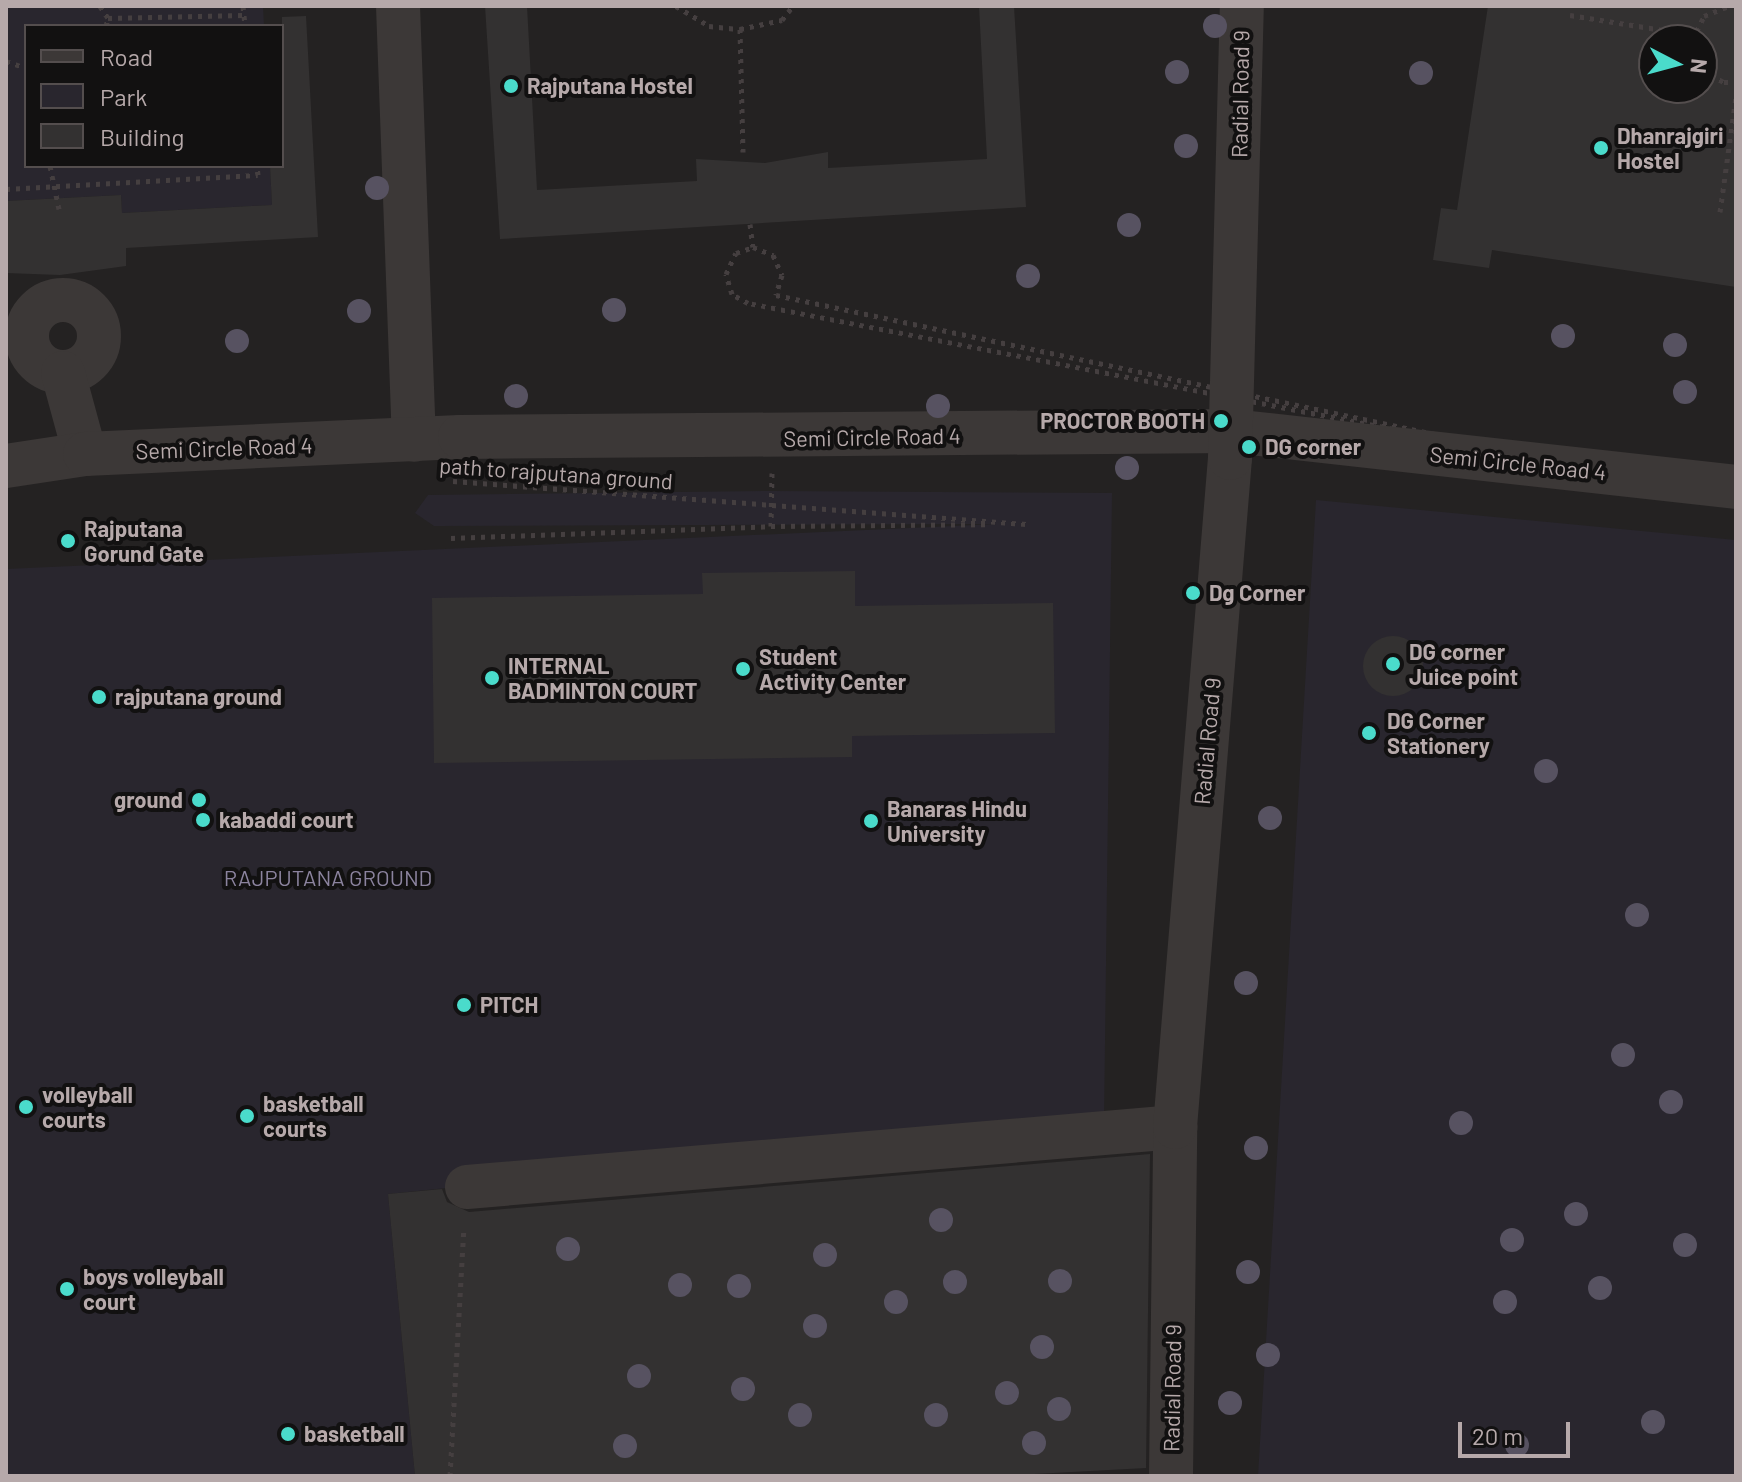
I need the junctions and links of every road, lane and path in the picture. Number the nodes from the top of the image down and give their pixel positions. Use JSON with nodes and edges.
{"nodes":[{"id":1,"x":100,"y":6,"type":"edge"},
{"id":2,"x":243,"y":6,"type":"edge"},
{"id":3,"x":398,"y":6,"type":"edge"},
{"id":4,"x":676,"y":6,"type":"edge"},
{"id":5,"x":793,"y":6,"type":"edge"},
{"id":6,"x":1242,"y":6,"type":"edge"},
{"id":7,"x":1732,"y":6,"type":"edge"},
{"id":8,"x":244,"y":15,"type":"junction"},
{"id":9,"x":1570,"y":15,"type":"dead end"},
{"id":10,"x":108,"y":18,"type":"junction"},
{"id":11,"x":106,"y":24,"type":"edge"},
{"id":12,"x":245,"y":24,"type":"edge"},
{"id":13,"x":1700,"y":24,"type":"edge"},
{"id":14,"x":1638,"y":28,"type":"edge"},
{"id":15,"x":740,"y":29,"type":"junction"},
{"id":16,"x":1736,"y":96,"type":"edge"},
{"id":17,"x":743,"y":152,"type":"dead end"},
{"id":18,"x":50,"y":168,"type":"edge"},
{"id":19,"x":257,"y":168,"type":"edge"},
{"id":20,"x":51,"y":188,"type":"junction"},
{"id":21,"x":6,"y":189,"type":"edge"},
{"id":22,"x":59,"y":209,"type":"dead end"},
{"id":23,"x":1720,"y":212,"type":"dead end"},
{"id":24,"x":750,"y":224,"type":"dead end"},
{"id":25,"x":753,"y":247,"type":"junction"},
{"id":26,"x":60,"y":287,"type":"dead end"},
{"id":27,"x":1232,"y":419,"type":"junction"},
{"id":28,"x":772,"y":439,"type":"junction"},
{"id":29,"x":414,"y":440,"type":"junction"},
{"id":30,"x":85,"y":454,"type":"junction"},
{"id":31,"x":6,"y":466,"type":"edge"},
{"id":32,"x":1629,"y":475,"type":"junction"},
{"id":33,"x":435,"y":480,"type":"dead end"},
{"id":34,"x":1736,"y":487,"type":"edge"},
{"id":35,"x":771,"y":526,"type":"junction"},
{"id":36,"x":451,"y":538,"type":"dead end"},
{"id":37,"x":1175,"y":1127,"type":"junction"},
{"id":38,"x":467,"y":1187,"type":"joint"},
{"id":39,"x":450,"y":1476,"type":"edge"},
{"id":40,"x":1171,"y":1476,"type":"edge"}],
"edges":[{"from":1,"to":10,"type":"path"},
{"from":2,"to":8,"type":"path"},
{"from":3,"to":29,"type":"lane"},
{"from":4,"to":15,"type":"path"},
{"from":5,"to":15,"type":"path"},
{"from":6,"to":27,"type":"lane","name":"Radial Road 9"},
{"from":7,"to":13,"type":"path"},
{"from":8,"to":10,"type":"path"},
{"from":8,"to":12,"type":"path"},
{"from":9,"to":14,"type":"path"},
{"from":10,"to":11,"type":"path"},
{"from":15,"to":17,"type":"path"},
{"from":16,"to":23,"type":"path"},
{"from":18,"to":20,"type":"path"},
{"from":19,"to":20,"type":"path"},
{"from":20,"to":21,"type":"path"},
{"from":20,"to":22,"type":"path"},
{"from":24,"to":25,"type":"path"},
{"from":25,"to":27,"type":"path"},
{"from":25,"to":27,"type":"path"},
{"from":26,"to":30,"type":"lane"},
{"from":27,"to":28,"type":"lane","name":"Semi Circle Road 4"},
{"from":27,"to":32,"type":"lane","name":"Semi Circle Road 4"},
{"from":27,"to":32,"type":"path"},
{"from":27,"to":37,"type":"lane","name":"Radial Road 9"},
{"from":28,"to":29,"type":"lane","name":"Semi Circle Road 4"},
{"from":28,"to":35,"type":"path"},
{"from":29,"to":30,"type":"lane","name":"Semi Circle Road 4"},
{"from":30,"to":31,"type":"lane","name":"Semi Circle Road 4"},
{"from":32,"to":34,"type":"lane","name":"Semi Circle Road 4"},
{"from":33,"to":35,"type":"path","name":"path to rajputana ground"},
{"from":35,"to":36,"type":"path"},
{"from":37,"to":38,"type":"lane"},
{"from":37,"to":40,"type":"lane","name":"Radial Road 9"},
{"from":38,"to":39,"type":"path"}]}
